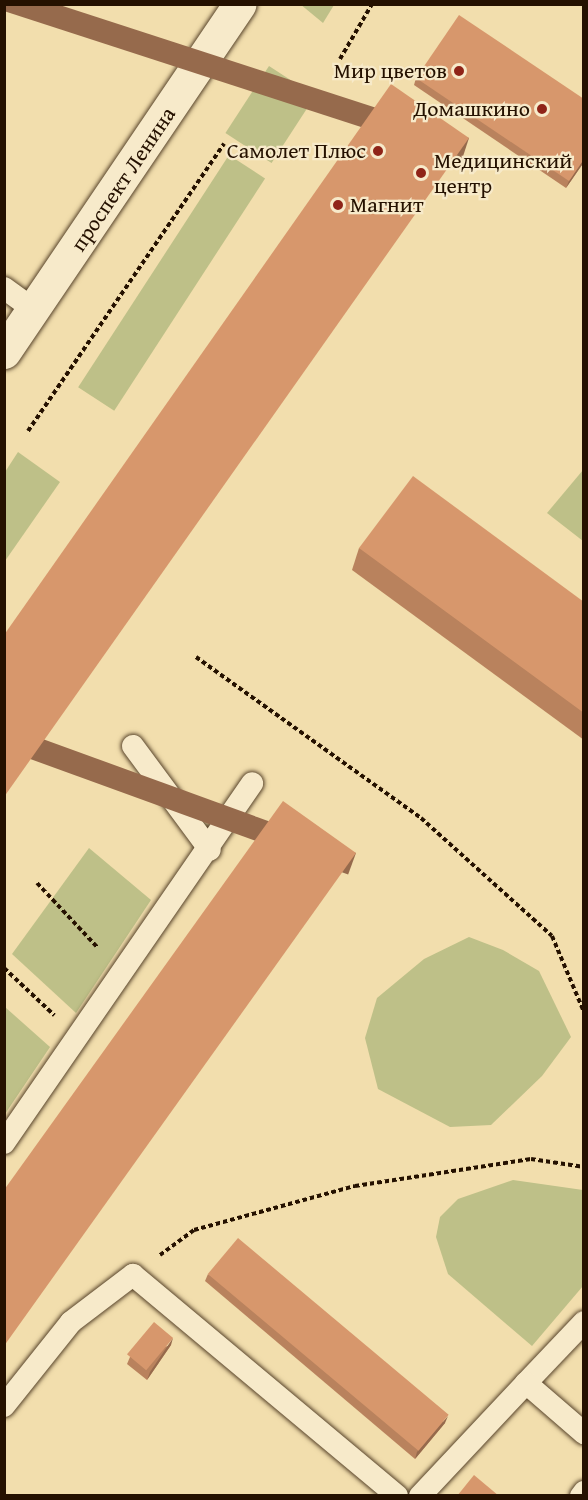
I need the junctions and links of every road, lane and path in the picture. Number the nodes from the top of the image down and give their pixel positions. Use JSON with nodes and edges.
{"nodes":[{"id":1,"x":240,"y":4,"type":"edge"},
{"id":2,"x":372,"y":4,"type":"edge"},
{"id":3,"x":340,"y":59,"type":"dead end"},
{"id":4,"x":224,"y":144,"type":"dead end"},
{"id":5,"x":4,"y":288,"type":"edge"},
{"id":6,"x":34,"y":310,"type":"junction"},
{"id":7,"x":4,"y":352,"type":"edge"},
{"id":8,"x":28,"y":430,"type":"dead end"},
{"id":9,"x":196,"y":657,"type":"dead end"},
{"id":10,"x":133,"y":746,"type":"dead end"},
{"id":11,"x":252,"y":783,"type":"dead end"},
{"id":12,"x":210,"y":850,"type":"junction"},
{"id":13,"x":37,"y":883,"type":"dead end"},
{"id":14,"x":4,"y":968,"type":"edge"},
{"id":15,"x":123,"y":975,"type":"junction"},
{"id":16,"x":584,"y":1012,"type":"edge"},
{"id":17,"x":78,"y":1039,"type":"junction"},
{"id":18,"x":4,"y":1143,"type":"edge"},
{"id":19,"x":584,"y":1167,"type":"edge"},
{"id":20,"x":133,"y":1275,"type":"junction"},
{"id":21,"x":584,"y":1322,"type":"edge"},
{"id":22,"x":526,"y":1383,"type":"junction"},
{"id":23,"x":4,"y":1406,"type":"edge"},
{"id":24,"x":584,"y":1433,"type":"edge"},
{"id":25,"x":397,"y":1496,"type":"edge"},
{"id":26,"x":420,"y":1496,"type":"edge"}],
"edges":[{"from":1,"to":6,"type":"main road","name":"проспект Ленина"},
{"from":2,"to":3,"type":"path"},
{"from":4,"to":8,"type":"path"},
{"from":5,"to":6,"type":"lane"},
{"from":6,"to":7,"type":"main road","name":"проспект Ленина"},
{"from":9,"to":16,"type":"path"},
{"from":10,"to":12,"type":"lane"},
{"from":11,"to":12,"type":"lane"},
{"from":12,"to":15,"type":"lane"},
{"from":13,"to":15,"type":"path"},
{"from":14,"to":17,"type":"path"},
{"from":15,"to":17,"type":"lane"},
{"from":17,"to":18,"type":"lane"},
{"from":19,"to":20,"type":"path"},
{"from":20,"to":23,"type":"lane"},
{"from":20,"to":25,"type":"lane"},
{"from":21,"to":22,"type":"lane"},
{"from":22,"to":24,"type":"lane"},
{"from":22,"to":26,"type":"lane"}]}
